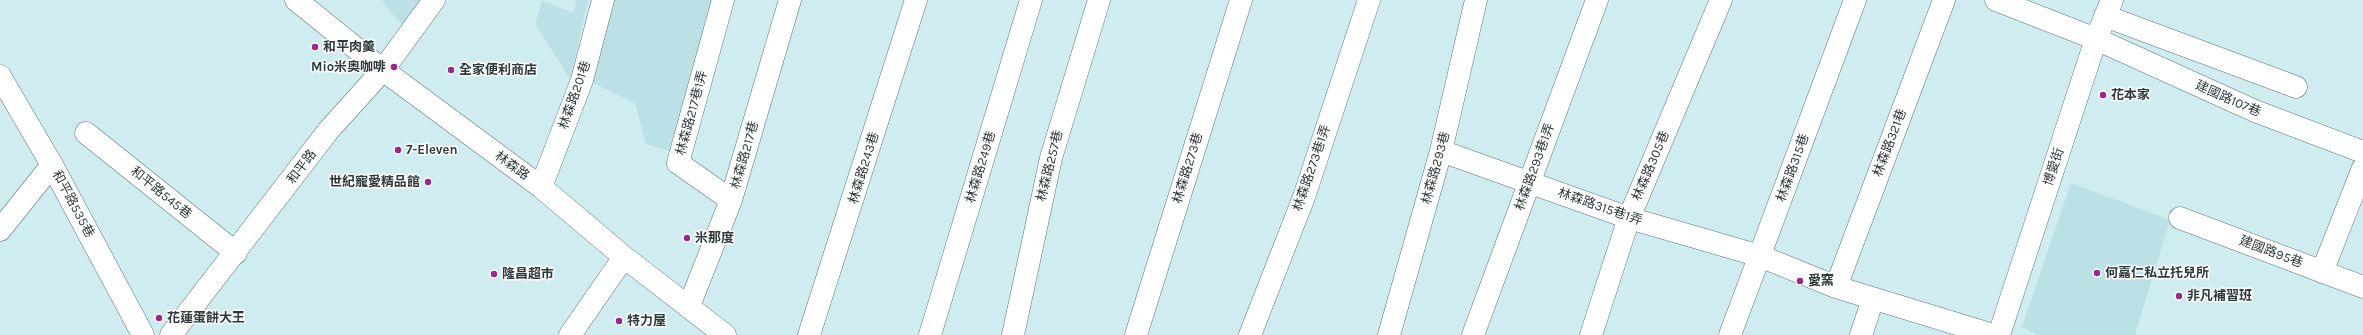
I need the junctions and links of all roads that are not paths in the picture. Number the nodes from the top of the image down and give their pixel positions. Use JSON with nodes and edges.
{"nodes":[{"id":1,"x":296,"y":0,"type":"edge"},
{"id":2,"x":434,"y":0,"type":"edge"},
{"id":3,"x":603,"y":0,"type":"edge"},
{"id":4,"x":723,"y":0,"type":"edge"},
{"id":5,"x":790,"y":0,"type":"edge"},
{"id":6,"x":916,"y":0,"type":"edge"},
{"id":7,"x":1031,"y":0,"type":"edge"},
{"id":8,"x":1099,"y":0,"type":"edge"},
{"id":9,"x":1241,"y":0,"type":"edge"},
{"id":10,"x":1369,"y":0,"type":"edge"},
{"id":11,"x":1476,"y":0,"type":"edge"},
{"id":12,"x":1597,"y":0,"type":"edge"},
{"id":13,"x":1721,"y":0,"type":"edge"},
{"id":14,"x":1855,"y":0,"type":"edge"},
{"id":15,"x":1944,"y":0,"type":"edge"},
{"id":16,"x":1996,"y":0,"type":"edge"},
{"id":17,"x":2109,"y":8,"type":"edge"},
{"id":18,"x":2096,"y":39,"type":"junction"},
{"id":19,"x":383,"y":70,"type":"junction"},
{"id":20,"x":0,"y":76,"type":"edge"},
{"id":21,"x":2296,"y":87,"type":"dead end"},
{"id":22,"x":86,"y":133,"type":"dead end"},
{"id":23,"x":1441,"y":151,"type":"junction"},
{"id":24,"x":2363,"y":152,"type":"edge"},
{"id":25,"x":52,"y":165,"type":"junction"},
{"id":26,"x":2363,"y":168,"type":"edge"},
{"id":27,"x":1528,"y":183,"type":"junction"},
{"id":28,"x":541,"y":187,"type":"junction"},
{"id":29,"x":731,"y":200,"type":"junction"},
{"id":30,"x":1629,"y":218,"type":"junction"},
{"id":31,"x":2180,"y":218,"type":"dead end"},
{"id":32,"x":0,"y":230,"type":"edge"},
{"id":33,"x":236,"y":253,"type":"junction"},
{"id":34,"x":1760,"y":256,"type":"junction"},
{"id":35,"x":624,"y":257,"type":"junction"},
{"id":36,"x":2322,"y":272,"type":"junction"},
{"id":37,"x":1836,"y":287,"type":"junction"},
{"id":38,"x":2363,"y":287,"type":"edge"},
{"id":39,"x":1873,"y":299,"type":"junction"},
{"id":40,"x":689,"y":306,"type":"junction"},
{"id":41,"x":143,"y":335,"type":"edge"},
{"id":42,"x":171,"y":335,"type":"edge"},
{"id":43,"x":570,"y":335,"type":"edge"},
{"id":44,"x":724,"y":335,"type":"edge"},
{"id":45,"x":809,"y":335,"type":"edge"},
{"id":46,"x":930,"y":335,"type":"edge"},
{"id":47,"x":1013,"y":335,"type":"edge"},
{"id":48,"x":1136,"y":335,"type":"edge"},
{"id":49,"x":1250,"y":335,"type":"edge"},
{"id":50,"x":1389,"y":335,"type":"edge"},
{"id":51,"x":1473,"y":335,"type":"edge"},
{"id":52,"x":1591,"y":335,"type":"edge"},
{"id":53,"x":1730,"y":335,"type":"edge"},
{"id":54,"x":1861,"y":335,"type":"edge"},
{"id":55,"x":1993,"y":335,"type":"edge"},
{"id":56,"x":1999,"y":335,"type":"edge"}],
"edges":[{"from":1,"to":19,"type":"street","name":"林森路"},
{"from":2,"to":19,"type":"street","name":"和平路"},
{"from":3,"to":28,"type":"street","name":"林森路201巷"},
{"from":4,"to":29,"type":"street","name":"林森路217巷1弄"},
{"from":5,"to":29,"type":"street","name":"林森路217巷"},
{"from":6,"to":45,"type":"street","name":"林森路243巷"},
{"from":7,"to":46,"type":"street","name":"林森路249巷"},
{"from":8,"to":47,"type":"street","name":"林森路257巷"},
{"from":9,"to":48,"type":"street","name":"林森路273巷"},
{"from":10,"to":49,"type":"street","name":"林森路273巷1弄"},
{"from":11,"to":23,"type":"street","name":"林森路293巷"},
{"from":12,"to":27,"type":"street","name":"林森路293巷1弄"},
{"from":13,"to":30,"type":"street","name":"林森路305巷"},
{"from":14,"to":34,"type":"street","name":"林森路315巷"},
{"from":15,"to":37,"type":"street","name":"林森路321巷"},
{"from":16,"to":18,"type":"street","name":"建國路107巷"},
{"from":17,"to":18,"type":"street","name":"博愛街"},
{"from":17,"to":21,"type":"street"},
{"from":18,"to":24,"type":"street","name":"建國路107巷"},
{"from":18,"to":56,"type":"street","name":"博愛街"},
{"from":19,"to":28,"type":"street","name":"林森路"},
{"from":19,"to":33,"type":"street","name":"和平路"},
{"from":20,"to":25,"type":"street","name":"和平路535巷"},
{"from":22,"to":33,"type":"street","name":"和平路545巷"},
{"from":23,"to":27,"type":"street","name":"林森路315巷1弄"},
{"from":23,"to":50,"type":"street","name":"林森路293巷"},
{"from":25,"to":32,"type":"street"},
{"from":25,"to":41,"type":"street","name":"和平路535巷"},
{"from":26,"to":36,"type":"street"},
{"from":27,"to":30,"type":"street","name":"林森路315巷1弄"},
{"from":27,"to":51,"type":"street","name":"林森路293巷1弄"},
{"from":28,"to":35,"type":"street","name":"林森路"},
{"from":29,"to":40,"type":"street","name":"林森路217巷"},
{"from":30,"to":34,"type":"street","name":"林森路315巷1弄"},
{"from":30,"to":52,"type":"street","name":"林森路305巷"},
{"from":31,"to":36,"type":"street","name":"建國路95巷"},
{"from":33,"to":42,"type":"street","name":"和平路"},
{"from":34,"to":37,"type":"street"},
{"from":34,"to":53,"type":"street","name":"林森路315巷"},
{"from":35,"to":40,"type":"street","name":"林森路"},
{"from":35,"to":43,"type":"street"},
{"from":36,"to":38,"type":"street","name":"建國路95巷"},
{"from":37,"to":39,"type":"street"},
{"from":39,"to":54,"type":"street"},
{"from":39,"to":55,"type":"street"},
{"from":40,"to":44,"type":"street","name":"林森路"}]}
